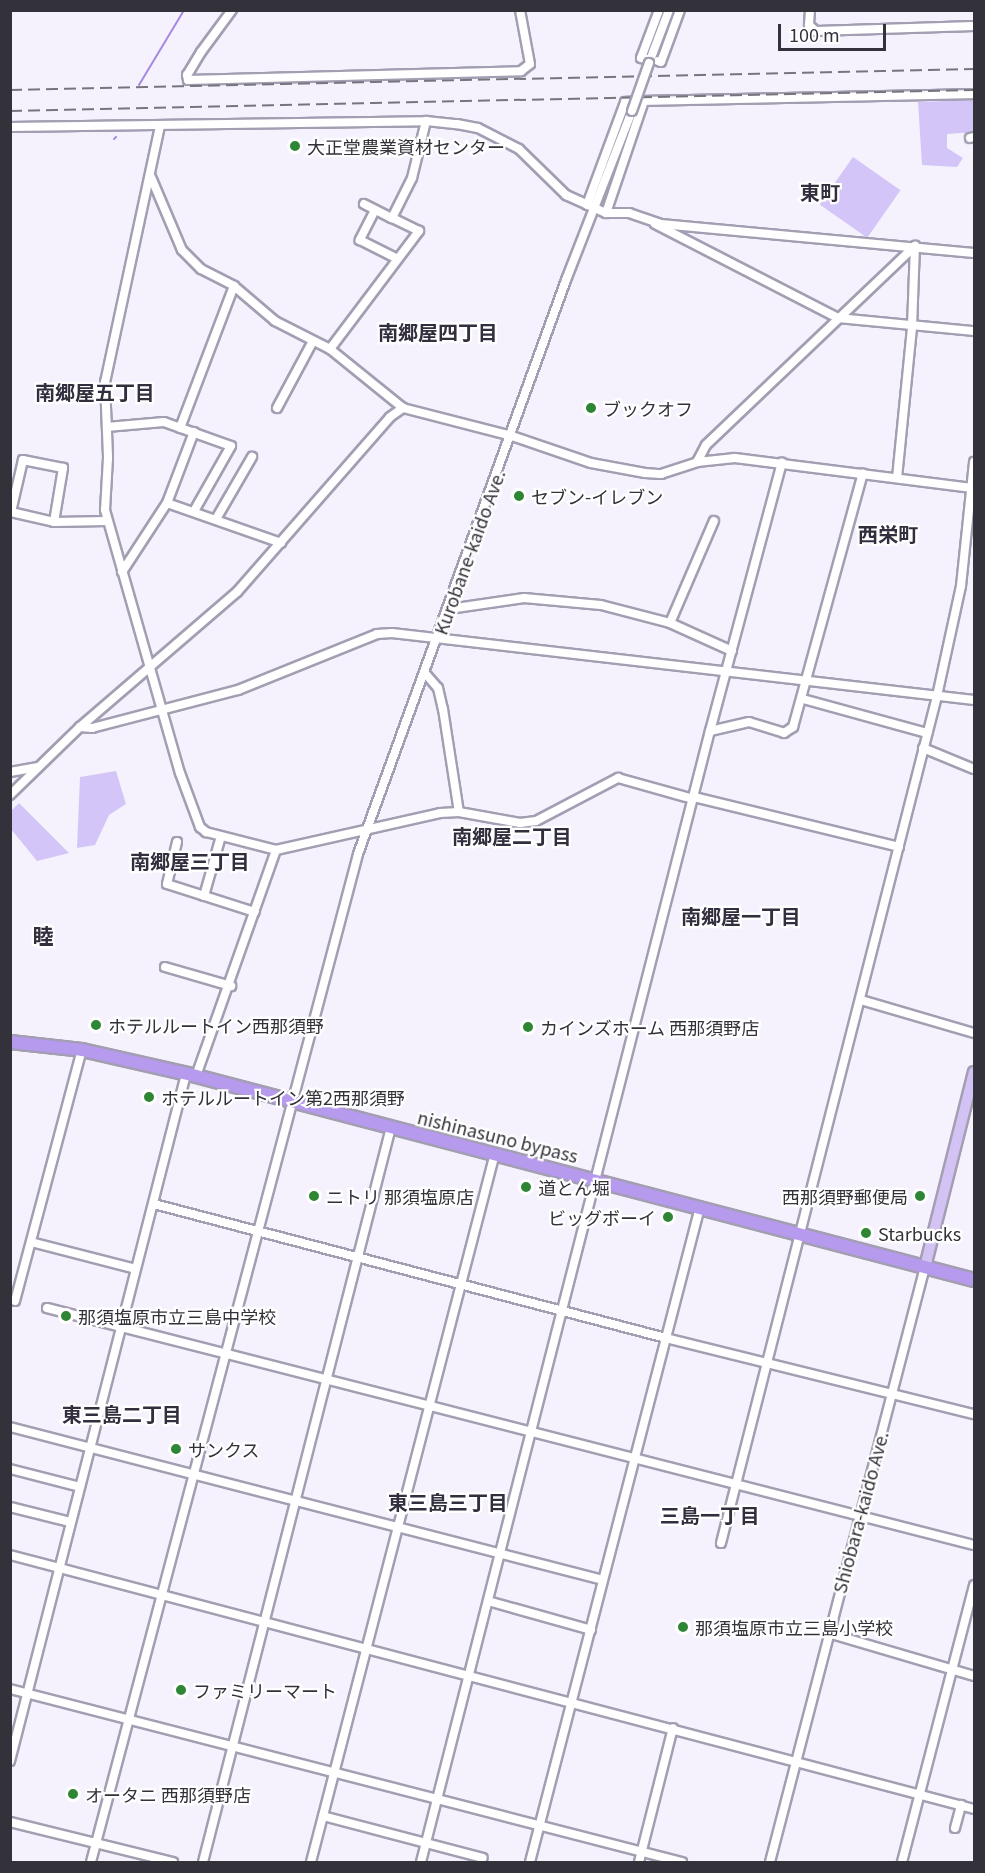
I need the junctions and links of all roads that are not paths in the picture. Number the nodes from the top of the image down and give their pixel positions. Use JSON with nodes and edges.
{"nodes":[{"id":1,"x":232,"y":10,"type":"edge"},
{"id":2,"x":520,"y":10,"type":"edge"},
{"id":3,"x":659,"y":10,"type":"edge"},
{"id":4,"x":669,"y":10,"type":"edge"},
{"id":5,"x":680,"y":10,"type":"edge"},
{"id":6,"x":810,"y":10,"type":"edge"},
{"id":7,"x":975,"y":26,"type":"edge"},
{"id":8,"x":651,"y":61,"type":"junction"},
{"id":9,"x":975,"y":94,"type":"edge"},
{"id":10,"x":644,"y":101,"type":"junction"},
{"id":11,"x":426,"y":121,"type":"junction"},
{"id":12,"x":160,"y":126,"type":"junction"},
{"id":13,"x":10,"y":127,"type":"edge"},
{"id":14,"x":151,"y":176,"type":"junction"},
{"id":15,"x":364,"y":204,"type":"dead end"},
{"id":16,"x":587,"y":205,"type":"junction"},
{"id":17,"x":596,"y":209,"type":"junction"},
{"id":18,"x":375,"y":210,"type":"junction"},
{"id":19,"x":606,"y":213,"type":"junction"},
{"id":20,"x":392,"y":218,"type":"junction"},
{"id":21,"x":652,"y":222,"type":"junction"},
{"id":22,"x":915,"y":246,"type":"junction"},
{"id":23,"x":975,"y":253,"type":"edge"},
{"id":24,"x":398,"y":259,"type":"junction"},
{"id":25,"x":234,"y":286,"type":"junction"},
{"id":26,"x":838,"y":318,"type":"junction"},
{"id":27,"x":912,"y":327,"type":"junction"},
{"id":28,"x":975,"y":331,"type":"edge"},
{"id":29,"x":313,"y":341,"type":"junction"},
{"id":30,"x":330,"y":349,"type":"junction"},
{"id":31,"x":277,"y":408,"type":"dead end"},
{"id":32,"x":403,"y":408,"type":"junction"},
{"id":33,"x":107,"y":427,"type":"junction"},
{"id":34,"x":180,"y":428,"type":"junction"},
{"id":35,"x":194,"y":432,"type":"junction"},
{"id":36,"x":512,"y":436,"type":"junction"},
{"id":37,"x":252,"y":457,"type":"dead end"},
{"id":38,"x":697,"y":462,"type":"junction"},
{"id":39,"x":975,"y":462,"type":"edge"},
{"id":40,"x":782,"y":463,"type":"junction"},
{"id":41,"x":863,"y":473,"type":"junction"},
{"id":42,"x":897,"y":478,"type":"junction"},
{"id":43,"x":973,"y":488,"type":"edge"},
{"id":44,"x":167,"y":503,"type":"junction"},
{"id":45,"x":194,"y":511,"type":"junction"},
{"id":46,"x":216,"y":519,"type":"junction"},
{"id":47,"x":107,"y":521,"type":"junction"},
{"id":48,"x":714,"y":521,"type":"dead end"},
{"id":49,"x":54,"y":522,"type":"junction"},
{"id":50,"x":282,"y":543,"type":"junction"},
{"id":51,"x":122,"y":572,"type":"junction"},
{"id":52,"x":449,"y":609,"type":"junction"},
{"id":53,"x":670,"y":623,"type":"junction"},
{"id":54,"x":436,"y":639,"type":"junction"},
{"id":55,"x":732,"y":651,"type":"junction"},
{"id":56,"x":152,"y":667,"type":"junction"},
{"id":57,"x":726,"y":671,"type":"junction"},
{"id":58,"x":424,"y":672,"type":"junction"},
{"id":59,"x":807,"y":681,"type":"junction"},
{"id":60,"x":937,"y":696,"type":"junction"},
{"id":61,"x":803,"y":699,"type":"junction"},
{"id":62,"x":975,"y":699,"type":"edge"},
{"id":63,"x":165,"y":710,"type":"junction"},
{"id":64,"x":80,"y":727,"type":"junction"},
{"id":65,"x":710,"y":731,"type":"junction"},
{"id":66,"x":927,"y":733,"type":"junction"},
{"id":67,"x":923,"y":748,"type":"junction"},
{"id":68,"x":38,"y":767,"type":"junction"},
{"id":69,"x":975,"y":769,"type":"edge"},
{"id":70,"x":10,"y":772,"type":"edge"},
{"id":71,"x":10,"y":795,"type":"edge"},
{"id":72,"x":694,"y":798,"type":"junction"},
{"id":73,"x":459,"y":812,"type":"junction"},
{"id":74,"x":367,"y":832,"type":"junction"},
{"id":75,"x":221,"y":836,"type":"junction"},
{"id":76,"x":177,"y":842,"type":"dead end"},
{"id":77,"x":899,"y":847,"type":"junction"},
{"id":78,"x":276,"y":850,"type":"junction"},
{"id":79,"x":204,"y":896,"type":"junction"},
{"id":80,"x":255,"y":912,"type":"junction"},
{"id":81,"x":165,"y":967,"type":"dead end"},
{"id":82,"x":231,"y":986,"type":"junction"},
{"id":83,"x":861,"y":1000,"type":"junction"},
{"id":84,"x":975,"y":1033,"type":"edge"},
{"id":85,"x":10,"y":1042,"type":"edge"},
{"id":86,"x":82,"y":1050,"type":"junction"},
{"id":87,"x":975,"y":1072,"type":"edge"},
{"id":88,"x":191,"y":1075,"type":"junction"},
{"id":89,"x":291,"y":1102,"type":"junction"},
{"id":90,"x":391,"y":1127,"type":"junction"},
{"id":91,"x":495,"y":1153,"type":"junction"},
{"id":92,"x":596,"y":1180,"type":"junction"},
{"id":93,"x":154,"y":1203,"type":"junction"},
{"id":94,"x":700,"y":1207,"type":"junction"},
{"id":95,"x":258,"y":1231,"type":"junction"},
{"id":96,"x":802,"y":1233,"type":"junction"},
{"id":97,"x":32,"y":1242,"type":"junction"},
{"id":98,"x":359,"y":1256,"type":"junction"},
{"id":99,"x":925,"y":1267,"type":"junction"},
{"id":100,"x":136,"y":1269,"type":"junction"},
{"id":101,"x":975,"y":1280,"type":"edge"},
{"id":102,"x":462,"y":1283,"type":"junction"},
{"id":103,"x":15,"y":1301,"type":"dead end"},
{"id":104,"x":46,"y":1308,"type":"dead end"},
{"id":105,"x":563,"y":1311,"type":"junction"},
{"id":106,"x":122,"y":1326,"type":"junction"},
{"id":107,"x":666,"y":1338,"type":"junction"},
{"id":108,"x":226,"y":1352,"type":"junction"},
{"id":109,"x":768,"y":1364,"type":"junction"},
{"id":110,"x":326,"y":1379,"type":"junction"},
{"id":111,"x":892,"y":1391,"type":"junction"},
{"id":112,"x":431,"y":1406,"type":"junction"},
{"id":113,"x":975,"y":1414,"type":"edge"},
{"id":114,"x":10,"y":1427,"type":"edge"},
{"id":115,"x":531,"y":1433,"type":"junction"},
{"id":116,"x":90,"y":1448,"type":"junction"},
{"id":117,"x":635,"y":1460,"type":"junction"},
{"id":118,"x":10,"y":1469,"type":"edge"},
{"id":119,"x":193,"y":1474,"type":"junction"},
{"id":120,"x":80,"y":1486,"type":"junction"},
{"id":121,"x":735,"y":1486,"type":"junction"},
{"id":122,"x":296,"y":1502,"type":"junction"},
{"id":123,"x":10,"y":1507,"type":"edge"},
{"id":124,"x":860,"y":1514,"type":"junction"},
{"id":125,"x":70,"y":1522,"type":"junction"},
{"id":126,"x":398,"y":1528,"type":"junction"},
{"id":127,"x":721,"y":1543,"type":"dead end"},
{"id":128,"x":975,"y":1545,"type":"edge"},
{"id":129,"x":500,"y":1554,"type":"junction"},
{"id":130,"x":10,"y":1555,"type":"edge"},
{"id":131,"x":58,"y":1567,"type":"junction"},
{"id":132,"x":603,"y":1580,"type":"junction"},
{"id":133,"x":975,"y":1584,"type":"edge"},
{"id":134,"x":161,"y":1595,"type":"junction"},
{"id":135,"x":488,"y":1601,"type":"junction"},
{"id":136,"x":265,"y":1622,"type":"junction"},
{"id":137,"x":591,"y":1630,"type":"junction"},
{"id":138,"x":828,"y":1634,"type":"junction"},
{"id":139,"x":369,"y":1649,"type":"junction"},
{"id":140,"x":952,"y":1670,"type":"junction"},
{"id":141,"x":469,"y":1675,"type":"junction"},
{"id":142,"x":975,"y":1676,"type":"edge"},
{"id":143,"x":10,"y":1689,"type":"edge"},
{"id":144,"x":27,"y":1694,"type":"junction"},
{"id":145,"x":573,"y":1702,"type":"junction"},
{"id":146,"x":130,"y":1718,"type":"junction"},
{"id":147,"x":674,"y":1728,"type":"junction"},
{"id":148,"x":233,"y":1745,"type":"junction"},
{"id":149,"x":795,"y":1760,"type":"junction"},
{"id":150,"x":10,"y":1761,"type":"edge"},
{"id":151,"x":334,"y":1772,"type":"junction"},
{"id":152,"x":920,"y":1794,"type":"junction"},
{"id":153,"x":437,"y":1798,"type":"junction"},
{"id":154,"x":962,"y":1805,"type":"junction"},
{"id":155,"x":975,"y":1809,"type":"edge"},
{"id":156,"x":323,"y":1816,"type":"junction"},
{"id":157,"x":10,"y":1822,"type":"edge"},
{"id":158,"x":540,"y":1826,"type":"junction"},
{"id":159,"x":955,"y":1828,"type":"dead end"},
{"id":160,"x":426,"y":1842,"type":"junction"},
{"id":161,"x":96,"y":1844,"type":"junction"},
{"id":162,"x":642,"y":1852,"type":"junction"},
{"id":163,"x":483,"y":1858,"type":"dead end"},
{"id":164,"x":91,"y":1863,"type":"edge"},
{"id":165,"x":173,"y":1863,"type":"edge"},
{"id":166,"x":203,"y":1863,"type":"edge"},
{"id":167,"x":311,"y":1863,"type":"edge"},
{"id":168,"x":421,"y":1863,"type":"edge"},
{"id":169,"x":530,"y":1863,"type":"edge"},
{"id":170,"x":639,"y":1863,"type":"edge"},
{"id":171,"x":682,"y":1863,"type":"edge"},
{"id":172,"x":770,"y":1863,"type":"edge"},
{"id":173,"x":902,"y":1863,"type":"edge"}],
"edges":[{"from":1,"to":2,"type":"street"},
{"from":3,"to":8,"type":"street"},
{"from":4,"to":8,"type":"street","name":"Kurobane-kaido Ave."},
{"from":5,"to":8,"type":"street"},
{"from":6,"to":7,"type":"street"},
{"from":8,"to":17,"type":"street","name":"Kurobane-kaido Ave.","bridge":true},
{"from":9,"to":10,"type":"street"},
{"from":10,"to":16,"type":"street"},
{"from":10,"to":19,"type":"street"},
{"from":11,"to":12,"type":"street"},
{"from":11,"to":16,"type":"street"},
{"from":11,"to":20,"type":"street"},
{"from":12,"to":13,"type":"street"},
{"from":12,"to":14,"type":"street"},
{"from":14,"to":25,"type":"street"},
{"from":14,"to":33,"type":"street"},
{"from":15,"to":18,"type":"street"},
{"from":16,"to":17,"type":"street"},
{"from":17,"to":19,"type":"street"},
{"from":17,"to":36,"type":"street","name":"Kurobane-kaido Ave."},
{"from":18,"to":20,"type":"street"},
{"from":18,"to":24,"type":"street"},
{"from":19,"to":21,"type":"street"},
{"from":20,"to":24,"type":"street"},
{"from":21,"to":22,"type":"street"},
{"from":21,"to":26,"type":"street"},
{"from":22,"to":23,"type":"street"},
{"from":22,"to":26,"type":"street"},
{"from":22,"to":27,"type":"street"},
{"from":24,"to":30,"type":"street"},
{"from":25,"to":29,"type":"street"},
{"from":25,"to":34,"type":"street"},
{"from":26,"to":27,"type":"street"},
{"from":26,"to":38,"type":"street"},
{"from":27,"to":28,"type":"street"},
{"from":27,"to":42,"type":"street"},
{"from":29,"to":30,"type":"street"},
{"from":29,"to":31,"type":"street"},
{"from":30,"to":32,"type":"street"},
{"from":32,"to":36,"type":"street"},
{"from":32,"to":50,"type":"street"},
{"from":33,"to":34,"type":"street"},
{"from":33,"to":47,"type":"street"},
{"from":34,"to":35,"type":"street"},
{"from":35,"to":44,"type":"street"},
{"from":35,"to":45,"type":"street"},
{"from":36,"to":38,"type":"street"},
{"from":36,"to":52,"type":"street","name":"Kurobane-kaido Ave."},
{"from":37,"to":46,"type":"street"},
{"from":38,"to":40,"type":"street"},
{"from":39,"to":43,"type":"street"},
{"from":40,"to":41,"type":"street"},
{"from":40,"to":55,"type":"street"},
{"from":41,"to":42,"type":"street"},
{"from":41,"to":59,"type":"street"},
{"from":42,"to":43,"type":"street"},
{"from":43,"to":60,"type":"street"},
{"from":44,"to":45,"type":"street"},
{"from":44,"to":51,"type":"street"},
{"from":45,"to":46,"type":"street"},
{"from":46,"to":50,"type":"street"},
{"from":47,"to":49,"type":"street"},
{"from":47,"to":51,"type":"street"},
{"from":48,"to":53,"type":"street"},
{"from":49,"to":49,"type":"street"},
{"from":50,"to":56,"type":"street"},
{"from":51,"to":56,"type":"street"},
{"from":52,"to":53,"type":"street"},
{"from":52,"to":54,"type":"street","name":"Kurobane-kaido Ave."},
{"from":53,"to":55,"type":"street"},
{"from":54,"to":57,"type":"street"},
{"from":54,"to":58,"type":"street","name":"Kurobane-kaido Ave."},
{"from":54,"to":63,"type":"street"},
{"from":55,"to":57,"type":"street"},
{"from":56,"to":63,"type":"street"},
{"from":56,"to":64,"type":"street"},
{"from":57,"to":59,"type":"street"},
{"from":57,"to":65,"type":"street"},
{"from":58,"to":73,"type":"street"},
{"from":58,"to":74,"type":"street","name":"Kurobane-kaido Ave."},
{"from":59,"to":60,"type":"street"},
{"from":59,"to":61,"type":"street"},
{"from":60,"to":62,"type":"street"},
{"from":60,"to":66,"type":"street"},
{"from":61,"to":65,"type":"street"},
{"from":61,"to":66,"type":"street"},
{"from":63,"to":64,"type":"street"},
{"from":63,"to":75,"type":"street"},
{"from":64,"to":68,"type":"street"},
{"from":65,"to":72,"type":"street"},
{"from":66,"to":67,"type":"street"},
{"from":67,"to":69,"type":"street"},
{"from":67,"to":77,"type":"street"},
{"from":68,"to":70,"type":"street"},
{"from":68,"to":71,"type":"street"},
{"from":72,"to":73,"type":"street"},
{"from":72,"to":77,"type":"street"},
{"from":72,"to":92,"type":"street"},
{"from":73,"to":74,"type":"street"},
{"from":74,"to":78,"type":"street"},
{"from":74,"to":89,"type":"street","name":"Kurobane-kaido Ave."},
{"from":75,"to":78,"type":"street"},
{"from":75,"to":79,"type":"street"},
{"from":76,"to":79,"type":"street"},
{"from":77,"to":83,"type":"street"},
{"from":78,"to":80,"type":"street"},
{"from":79,"to":80,"type":"street"},
{"from":80,"to":82,"type":"street"},
{"from":81,"to":82,"type":"street"},
{"from":82,"to":88,"type":"street"},
{"from":83,"to":84,"type":"street"},
{"from":83,"to":96,"type":"street"},
{"from":85,"to":86,"type":"highway","name":"nishinasuno bypass"},
{"from":86,"to":88,"type":"highway","name":"nishinasuno bypass"},
{"from":86,"to":97,"type":"street"},
{"from":87,"to":99,"type":"main road"},
{"from":88,"to":89,"type":"highway","name":"nishinasuno bypass"},
{"from":88,"to":93,"type":"street"},
{"from":89,"to":90,"type":"highway","name":"nishinasuno bypass"},
{"from":89,"to":95,"type":"street","name":"Kurobane-kaido Ave."},
{"from":90,"to":91,"type":"highway","name":"nishinasuno bypass"},
{"from":90,"to":98,"type":"street"},
{"from":91,"to":92,"type":"highway","name":"nishinasuno bypass"},
{"from":91,"to":102,"type":"street"},
{"from":92,"to":94,"type":"highway","name":"nishinasuno bypass"},
{"from":92,"to":105,"type":"street"},
{"from":93,"to":95,"type":"street"},
{"from":93,"to":100,"type":"street"},
{"from":94,"to":96,"type":"highway","name":"nishinasuno bypass"},
{"from":94,"to":107,"type":"street"},
{"from":95,"to":98,"type":"street"},
{"from":95,"to":108,"type":"street","name":"Kurobane-kaido Ave."},
{"from":96,"to":99,"type":"highway","name":"nishinasuno bypass"},
{"from":96,"to":109,"type":"street"},
{"from":97,"to":100,"type":"street"},
{"from":97,"to":103,"type":"street"},
{"from":98,"to":102,"type":"street"},
{"from":98,"to":110,"type":"street"},
{"from":99,"to":101,"type":"highway","name":"nishinasuno bypass"},
{"from":99,"to":111,"type":"street","name":"Shiobara-kaido Ave."},
{"from":100,"to":106,"type":"street"},
{"from":102,"to":105,"type":"street"},
{"from":102,"to":112,"type":"street"},
{"from":104,"to":106,"type":"street"},
{"from":105,"to":107,"type":"street"},
{"from":105,"to":115,"type":"street"},
{"from":106,"to":108,"type":"street"},
{"from":106,"to":116,"type":"street"},
{"from":107,"to":109,"type":"street"},
{"from":107,"to":117,"type":"street"},
{"from":108,"to":110,"type":"street"},
{"from":108,"to":119,"type":"street","name":"Kurobane-kaido Ave."},
{"from":109,"to":111,"type":"street"},
{"from":109,"to":121,"type":"street"},
{"from":110,"to":112,"type":"street"},
{"from":110,"to":122,"type":"street"},
{"from":111,"to":113,"type":"street"},
{"from":111,"to":124,"type":"street","name":"Shiobara-kaido Ave."},
{"from":112,"to":115,"type":"street"},
{"from":112,"to":126,"type":"street"},
{"from":114,"to":116,"type":"street"},
{"from":115,"to":117,"type":"street"},
{"from":115,"to":129,"type":"street"},
{"from":116,"to":119,"type":"street"},
{"from":116,"to":120,"type":"street"},
{"from":117,"to":121,"type":"street"},
{"from":117,"to":132,"type":"street"},
{"from":118,"to":120,"type":"street"},
{"from":119,"to":122,"type":"street"},
{"from":119,"to":134,"type":"street","name":"Kurobane-kaido Ave."},
{"from":120,"to":125,"type":"street"},
{"from":121,"to":124,"type":"street"},
{"from":121,"to":127,"type":"street"},
{"from":122,"to":126,"type":"street"},
{"from":122,"to":136,"type":"street"},
{"from":123,"to":125,"type":"street"},
{"from":124,"to":128,"type":"street"},
{"from":124,"to":138,"type":"street","name":"Shiobara-kaido Ave."},
{"from":125,"to":131,"type":"street"},
{"from":126,"to":129,"type":"street"},
{"from":126,"to":139,"type":"street"},
{"from":129,"to":132,"type":"street"},
{"from":129,"to":135,"type":"street"},
{"from":130,"to":131,"type":"street"},
{"from":131,"to":134,"type":"street"},
{"from":131,"to":144,"type":"street"},
{"from":132,"to":137,"type":"street"},
{"from":133,"to":140,"type":"street"},
{"from":134,"to":136,"type":"street"},
{"from":134,"to":146,"type":"street","name":"Kurobane-kaido Ave."},
{"from":135,"to":137,"type":"street"},
{"from":135,"to":141,"type":"street"},
{"from":136,"to":139,"type":"street"},
{"from":136,"to":148,"type":"street"},
{"from":137,"to":145,"type":"street"},
{"from":138,"to":140,"type":"street"},
{"from":138,"to":149,"type":"street","name":"Shiobara-kaido Ave."},
{"from":139,"to":141,"type":"street"},
{"from":139,"to":151,"type":"street"},
{"from":140,"to":142,"type":"street"},
{"from":140,"to":152,"type":"street"},
{"from":141,"to":145,"type":"street"},
{"from":141,"to":153,"type":"street"},
{"from":143,"to":144,"type":"street"},
{"from":144,"to":146,"type":"street"},
{"from":144,"to":150,"type":"street"},
{"from":145,"to":147,"type":"street"},
{"from":145,"to":158,"type":"street"},
{"from":146,"to":148,"type":"street"},
{"from":146,"to":161,"type":"street","name":"Kurobane-kaido Ave."},
{"from":147,"to":149,"type":"street"},
{"from":147,"to":162,"type":"street"},
{"from":148,"to":151,"type":"street"},
{"from":148,"to":166,"type":"street"},
{"from":149,"to":152,"type":"street"},
{"from":149,"to":172,"type":"street","name":"Shiobara-kaido Ave."},
{"from":151,"to":153,"type":"street"},
{"from":151,"to":156,"type":"street"},
{"from":152,"to":154,"type":"street"},
{"from":152,"to":173,"type":"street"},
{"from":153,"to":158,"type":"street"},
{"from":153,"to":160,"type":"street"},
{"from":154,"to":155,"type":"street"},
{"from":154,"to":159,"type":"street"},
{"from":156,"to":160,"type":"street"},
{"from":156,"to":167,"type":"street"},
{"from":157,"to":161,"type":"street"},
{"from":158,"to":162,"type":"street"},
{"from":158,"to":169,"type":"street"},
{"from":160,"to":163,"type":"street"},
{"from":160,"to":168,"type":"street"},
{"from":161,"to":164,"type":"street","name":"Kurobane-kaido Ave."},
{"from":161,"to":165,"type":"street"},
{"from":162,"to":170,"type":"street"},
{"from":162,"to":171,"type":"street"}]}
